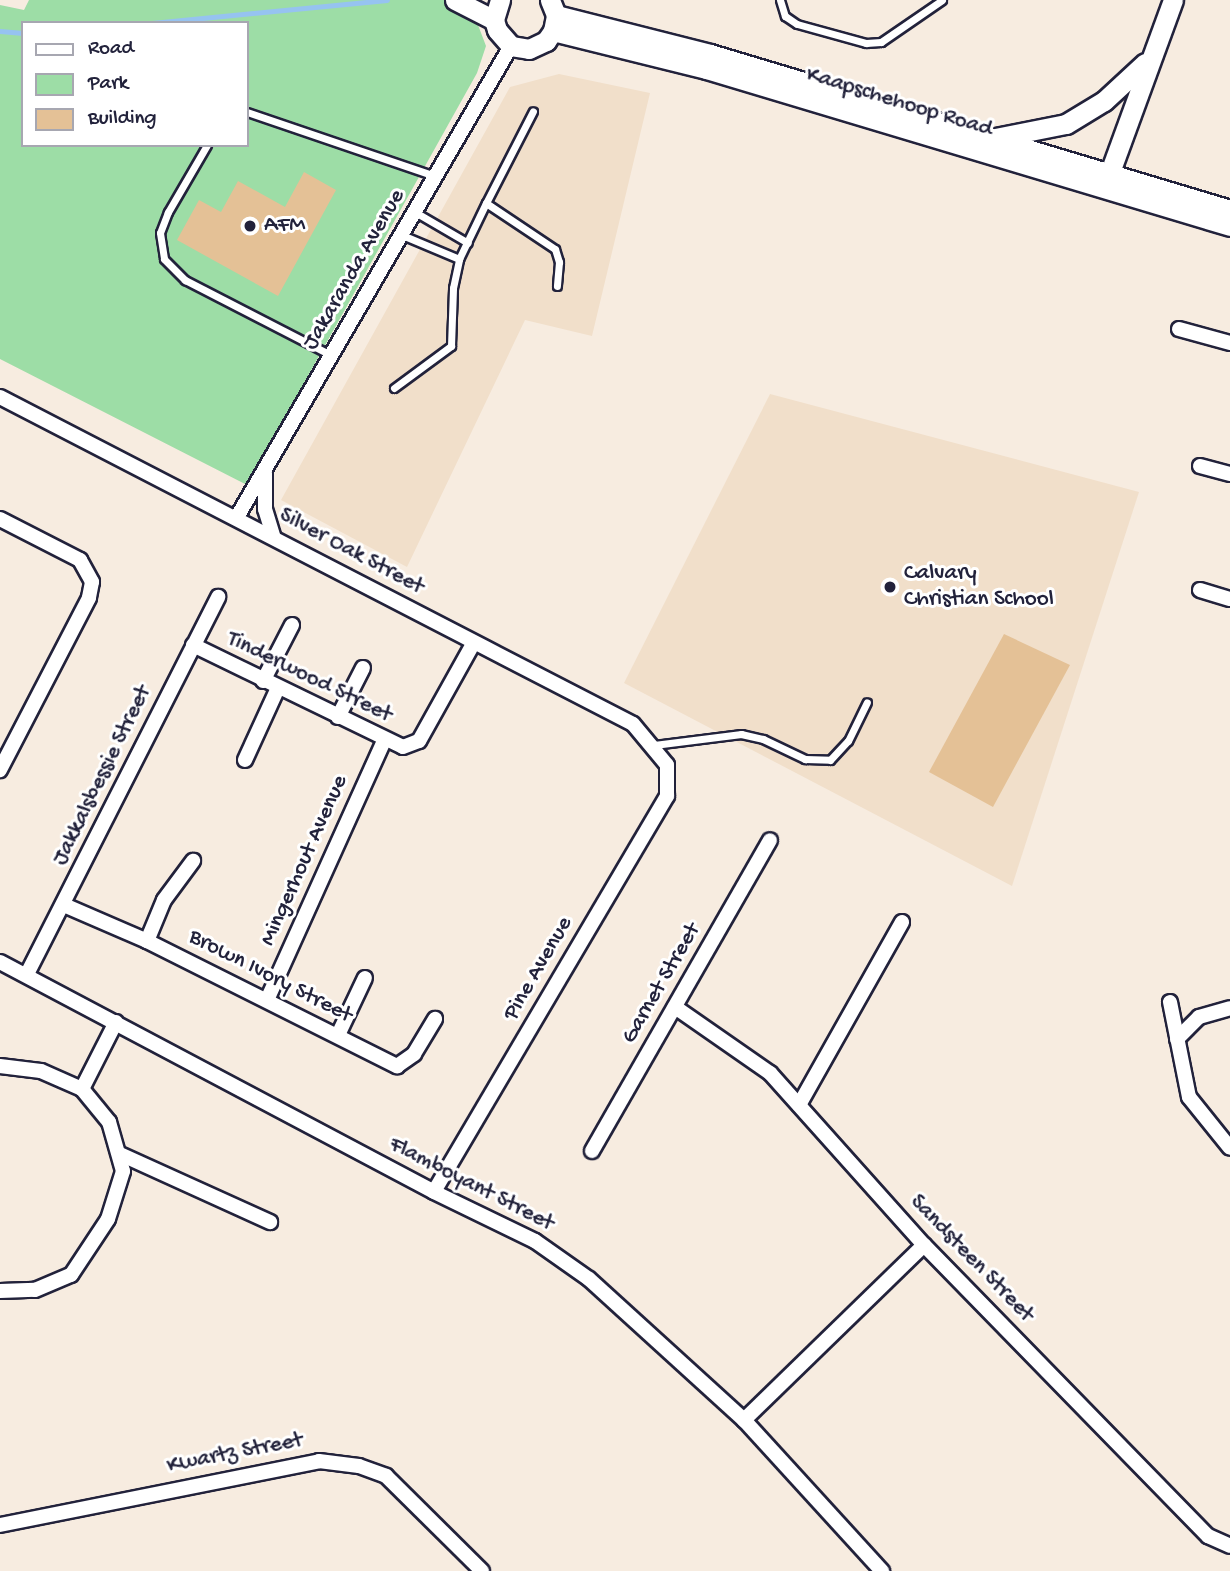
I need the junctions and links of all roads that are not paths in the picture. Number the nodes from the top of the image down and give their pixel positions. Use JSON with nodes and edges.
{"nodes":[{"id":1,"x":455,"y":0,"type":"edge"},
{"id":2,"x":499,"y":0,"type":"edge"},
{"id":3,"x":780,"y":0,"type":"edge"},
{"id":4,"x":942,"y":0,"type":"edge"},
{"id":5,"x":1173,"y":0,"type":"edge"},
{"id":6,"x":553,"y":15,"type":"edge"},
{"id":7,"x":494,"y":20,"type":"junction"},
{"id":8,"x":511,"y":46,"type":"junction"},
{"id":9,"x":1150,"y":58,"type":"junction"},
{"id":10,"x":248,"y":111,"type":"edge"},
{"id":11,"x":533,"y":111,"type":"dead end"},
{"id":12,"x":987,"y":139,"type":"junction"},
{"id":13,"x":206,"y":147,"type":"edge"},
{"id":14,"x":435,"y":177,"type":"junction"},
{"id":15,"x":1106,"y":180,"type":"junction"},
{"id":16,"x":486,"y":202,"type":"junction"},
{"id":17,"x":1230,"y":210,"type":"edge"},
{"id":18,"x":415,"y":212,"type":"junction"},
{"id":19,"x":1230,"y":226,"type":"edge"},
{"id":20,"x":402,"y":235,"type":"junction"},
{"id":21,"x":468,"y":243,"type":"junction"},
{"id":22,"x":459,"y":260,"type":"junction"},
{"id":23,"x":557,"y":286,"type":"dead end"},
{"id":24,"x":1179,"y":328,"type":"dead end"},
{"id":25,"x":1230,"y":343,"type":"edge"},
{"id":26,"x":331,"y":355,"type":"junction"},
{"id":27,"x":394,"y":388,"type":"dead end"},
{"id":28,"x":0,"y":397,"type":"edge"},
{"id":29,"x":1200,"y":466,"type":"dead end"},
{"id":30,"x":265,"y":468,"type":"junction"},
{"id":31,"x":1230,"y":474,"type":"edge"},
{"id":32,"x":236,"y":517,"type":"junction"},
{"id":33,"x":0,"y":520,"type":"edge"},
{"id":34,"x":273,"y":536,"type":"junction"},
{"id":35,"x":1200,"y":590,"type":"dead end"},
{"id":36,"x":218,"y":597,"type":"dead end"},
{"id":37,"x":1230,"y":599,"type":"edge"},
{"id":38,"x":292,"y":625,"type":"dead end"},
{"id":39,"x":473,"y":643,"type":"junction"},
{"id":40,"x":193,"y":645,"type":"junction"},
{"id":41,"x":363,"y":668,"type":"dead end"},
{"id":42,"x":263,"y":681,"type":"junction"},
{"id":43,"x":278,"y":688,"type":"junction"},
{"id":44,"x":867,"y":702,"type":"dead end"},
{"id":45,"x":338,"y":717,"type":"junction"},
{"id":46,"x":384,"y":741,"type":"junction"},
{"id":47,"x":654,"y":745,"type":"junction"},
{"id":48,"x":245,"y":760,"type":"dead end"},
{"id":49,"x":667,"y":765,"type":"joint"},
{"id":50,"x":0,"y":770,"type":"edge"},
{"id":51,"x":771,"y":840,"type":"dead end"},
{"id":52,"x":193,"y":861,"type":"dead end"},
{"id":53,"x":64,"y":905,"type":"junction"},
{"id":54,"x":902,"y":922,"type":"dead end"},
{"id":55,"x":147,"y":941,"type":"junction"},
{"id":56,"x":0,"y":962,"type":"edge"},
{"id":57,"x":27,"y":974,"type":"junction"},
{"id":58,"x":365,"y":978,"type":"dead end"},
{"id":59,"x":267,"y":1000,"type":"junction"},
{"id":60,"x":1170,"y":1002,"type":"dead end"},
{"id":61,"x":675,"y":1007,"type":"junction"},
{"id":62,"x":1230,"y":1008,"type":"edge"},
{"id":63,"x":435,"y":1019,"type":"dead end"},
{"id":64,"x":116,"y":1022,"type":"junction"},
{"id":65,"x":338,"y":1035,"type":"junction"},
{"id":66,"x":1177,"y":1039,"type":"junction"},
{"id":67,"x":0,"y":1066,"type":"edge"},
{"id":68,"x":82,"y":1089,"type":"junction"},
{"id":69,"x":799,"y":1105,"type":"junction"},
{"id":70,"x":1230,"y":1148,"type":"edge"},
{"id":71,"x":592,"y":1150,"type":"dead end"},
{"id":72,"x":120,"y":1154,"type":"junction"},
{"id":73,"x":434,"y":1192,"type":"junction"},
{"id":74,"x":270,"y":1222,"type":"dead end"},
{"id":75,"x":924,"y":1245,"type":"junction"},
{"id":76,"x":0,"y":1291,"type":"edge"},
{"id":77,"x":744,"y":1420,"type":"junction"},
{"id":78,"x":0,"y":1525,"type":"edge"},
{"id":79,"x":1230,"y":1546,"type":"edge"},
{"id":80,"x":482,"y":1571,"type":"edge"},
{"id":81,"x":882,"y":1571,"type":"edge"}],
"edges":[{"from":1,"to":7,"type":"main road"},
{"from":2,"to":7,"type":"main road"},
{"from":3,"to":4,"type":"lane"},
{"from":5,"to":9,"type":"main road"},
{"from":6,"to":8,"type":"main road"},
{"from":6,"to":12,"type":"main road","name":"Kaapschehoop Road"},
{"from":6,"to":15,"type":"main road","name":"Kaapschehoop Road"},
{"from":7,"to":8,"type":"main road"},
{"from":8,"to":14,"type":"street","name":"Jakaranda Avenue"},
{"from":9,"to":12,"type":"main road"},
{"from":9,"to":15,"type":"main road"},
{"from":10,"to":14,"type":"lane"},
{"from":11,"to":16,"type":"lane"},
{"from":12,"to":15,"type":"main road","name":"Kaapschehoop Road"},
{"from":13,"to":26,"type":"lane"},
{"from":14,"to":18,"type":"street","name":"Jakaranda Avenue"},
{"from":15,"to":17,"type":"main road","name":"Kaapschehoop Road"},
{"from":15,"to":19,"type":"main road","name":"Kaapschehoop Road"},
{"from":16,"to":21,"type":"lane"},
{"from":16,"to":23,"type":"lane"},
{"from":18,"to":20,"type":"street","name":"Jakaranda Avenue"},
{"from":18,"to":21,"type":"lane"},
{"from":20,"to":22,"type":"lane"},
{"from":20,"to":26,"type":"street","name":"Jakaranda Avenue"},
{"from":21,"to":22,"type":"lane"},
{"from":22,"to":27,"type":"lane"},
{"from":24,"to":25,"type":"street"},
{"from":26,"to":30,"type":"street","name":"Jakaranda Avenue"},
{"from":28,"to":32,"type":"street","name":"Silver Oak Street"},
{"from":29,"to":31,"type":"street"},
{"from":30,"to":32,"type":"street","name":"Jakaranda Avenue"},
{"from":30,"to":34,"type":"street"},
{"from":32,"to":34,"type":"street","name":"Silver Oak Street"},
{"from":33,"to":50,"type":"street"},
{"from":34,"to":39,"type":"street","name":"Silver Oak Street"},
{"from":35,"to":37,"type":"street"},
{"from":36,"to":40,"type":"street","name":"Jakkalsbessie Street"},
{"from":38,"to":42,"type":"street"},
{"from":39,"to":46,"type":"street","name":"Tinderwood Street"},
{"from":39,"to":47,"type":"street","name":"Silver Oak Street"},
{"from":40,"to":42,"type":"street","name":"Tinderwood Street"},
{"from":40,"to":53,"type":"street","name":"Jakkalsbessie Street"},
{"from":41,"to":45,"type":"street"},
{"from":42,"to":43,"type":"street","name":"Tinderwood Street"},
{"from":43,"to":45,"type":"street","name":"Tinderwood Street"},
{"from":43,"to":48,"type":"street"},
{"from":44,"to":47,"type":"lane"},
{"from":45,"to":46,"type":"street","name":"Tinderwood Street"},
{"from":46,"to":59,"type":"street","name":"Mingerhout Avenue"},
{"from":47,"to":49,"type":"street","name":"Silver Oak Street"},
{"from":49,"to":73,"type":"street","name":"Pine Avenue"},
{"from":51,"to":61,"type":"street","name":"Garnet Street"},
{"from":52,"to":55,"type":"street"},
{"from":53,"to":55,"type":"street","name":"Brown Ivory Street"},
{"from":53,"to":57,"type":"street","name":"Jakkalsbessie Street"},
{"from":54,"to":69,"type":"street"},
{"from":55,"to":59,"type":"street","name":"Brown Ivory Street"},
{"from":56,"to":57,"type":"street","name":"Flamboyant Street"},
{"from":57,"to":64,"type":"street","name":"Flamboyant Street"},
{"from":58,"to":65,"type":"street"},
{"from":59,"to":65,"type":"street","name":"Brown Ivory Street"},
{"from":60,"to":66,"type":"street"},
{"from":61,"to":69,"type":"street","name":"Sandsteen Street"},
{"from":61,"to":71,"type":"street","name":"Garnet Street"},
{"from":62,"to":66,"type":"street"},
{"from":63,"to":65,"type":"street","name":"Brown Ivory Street"},
{"from":64,"to":68,"type":"street"},
{"from":64,"to":73,"type":"street","name":"Flamboyant Street"},
{"from":66,"to":70,"type":"street"},
{"from":67,"to":68,"type":"street"},
{"from":68,"to":72,"type":"street"},
{"from":69,"to":75,"type":"street","name":"Sandsteen Street"},
{"from":72,"to":74,"type":"street"},
{"from":72,"to":76,"type":"street"},
{"from":73,"to":77,"type":"street","name":"Flamboyant Street"},
{"from":75,"to":77,"type":"street"},
{"from":75,"to":79,"type":"street","name":"Sandsteen Street"},
{"from":77,"to":81,"type":"street","name":"Flamboyant Street"},
{"from":78,"to":80,"type":"street","name":"Kwartz Street"}]}
